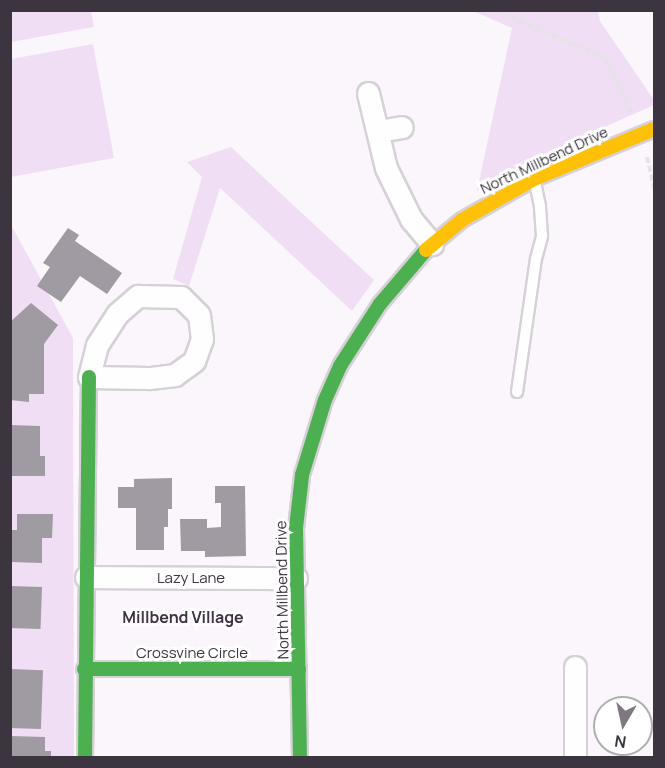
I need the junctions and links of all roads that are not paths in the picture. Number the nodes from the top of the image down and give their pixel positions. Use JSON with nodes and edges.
{"nodes":[{"id":1,"x":368,"y":93,"type":"dead end"},
{"id":2,"x":402,"y":127,"type":"dead end"},
{"id":3,"x":378,"y":131,"type":"junction"},
{"id":4,"x":648,"y":131,"type":"edge"},
{"id":5,"x":534,"y":179,"type":"junction"},
{"id":6,"x":432,"y":244,"type":"junction"},
{"id":7,"x":89,"y":377,"type":"junction"},
{"id":8,"x":517,"y":392,"type":"dead end"},
{"id":9,"x":87,"y":578,"type":"junction"},
{"id":10,"x":296,"y":578,"type":"junction"},
{"id":11,"x":575,"y":667,"type":"dead end"},
{"id":12,"x":84,"y":669,"type":"junction"},
{"id":13,"x":299,"y":669,"type":"junction"},
{"id":14,"x":85,"y":758,"type":"edge"},
{"id":15,"x":300,"y":758,"type":"edge"},
{"id":16,"x":575,"y":758,"type":"edge"}],
"edges":[{"from":1,"to":3,"type":"street"},
{"from":2,"to":3,"type":"street"},
{"from":3,"to":6,"type":"street"},
{"from":4,"to":5,"type":"street","name":"North Millbend Drive"},
{"from":5,"to":6,"type":"street","name":"North Millbend Drive"},
{"from":5,"to":8,"type":"lane"},
{"from":6,"to":10,"type":"street","name":"North Millbend Drive"},
{"from":7,"to":7,"type":"street"},
{"from":7,"to":9,"type":"street"},
{"from":9,"to":10,"type":"street","name":"Lazy Lane"},
{"from":9,"to":12,"type":"street"},
{"from":10,"to":13,"type":"street","name":"North Millbend Drive"},
{"from":11,"to":16,"type":"street"},
{"from":12,"to":13,"type":"street","name":"Crossvine Circle"},
{"from":12,"to":14,"type":"street"},
{"from":13,"to":15,"type":"street","name":"North Millbend Drive"}]}
